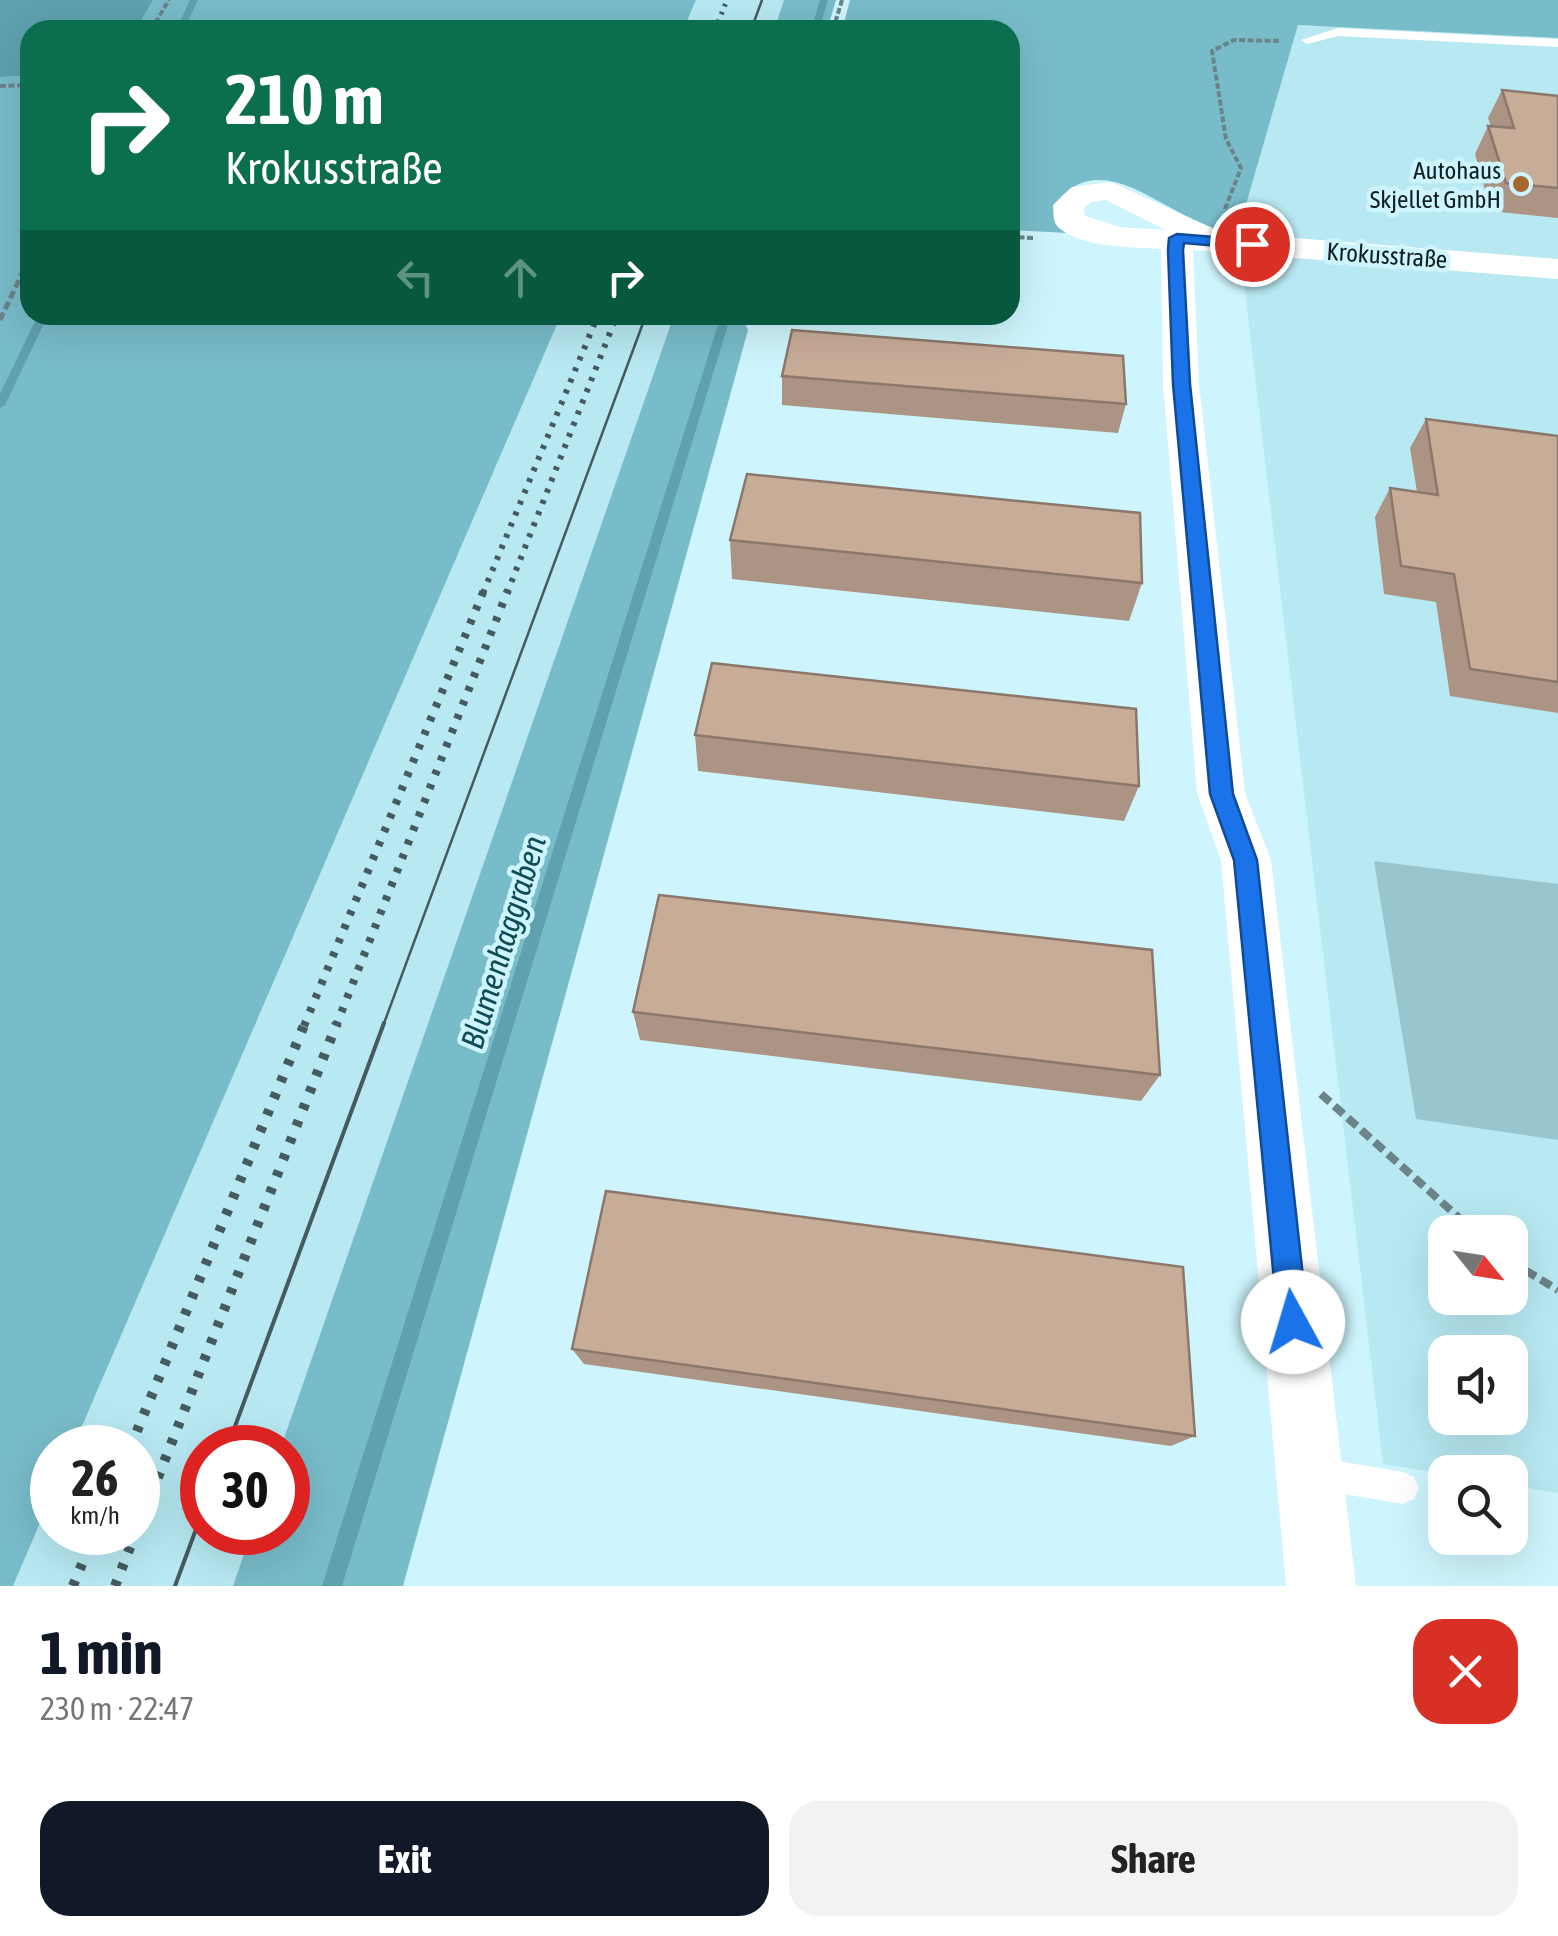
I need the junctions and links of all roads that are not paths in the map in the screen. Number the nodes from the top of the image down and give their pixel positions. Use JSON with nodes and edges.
{"nodes":[{"id":1,"x":1307,"y":40,"type":"road end"},
{"id":2,"x":1558,"y":44,"type":"edge"},
{"id":3,"x":1558,"y":269,"type":"edge"},
{"id":4,"x":1310,"y":1473,"type":"junction"},
{"id":5,"x":1403,"y":1488,"type":"dead end"},
{"id":6,"x":1320,"y":1586,"type":"edge"}],
"edges":[{"from":1,"to":2,"type":"lane"},
{"from":3,"to":4,"type":"street","name":"Krokusstraße"},
{"from":4,"to":5,"type":"lane"},
{"from":4,"to":6,"type":"street"}]}
